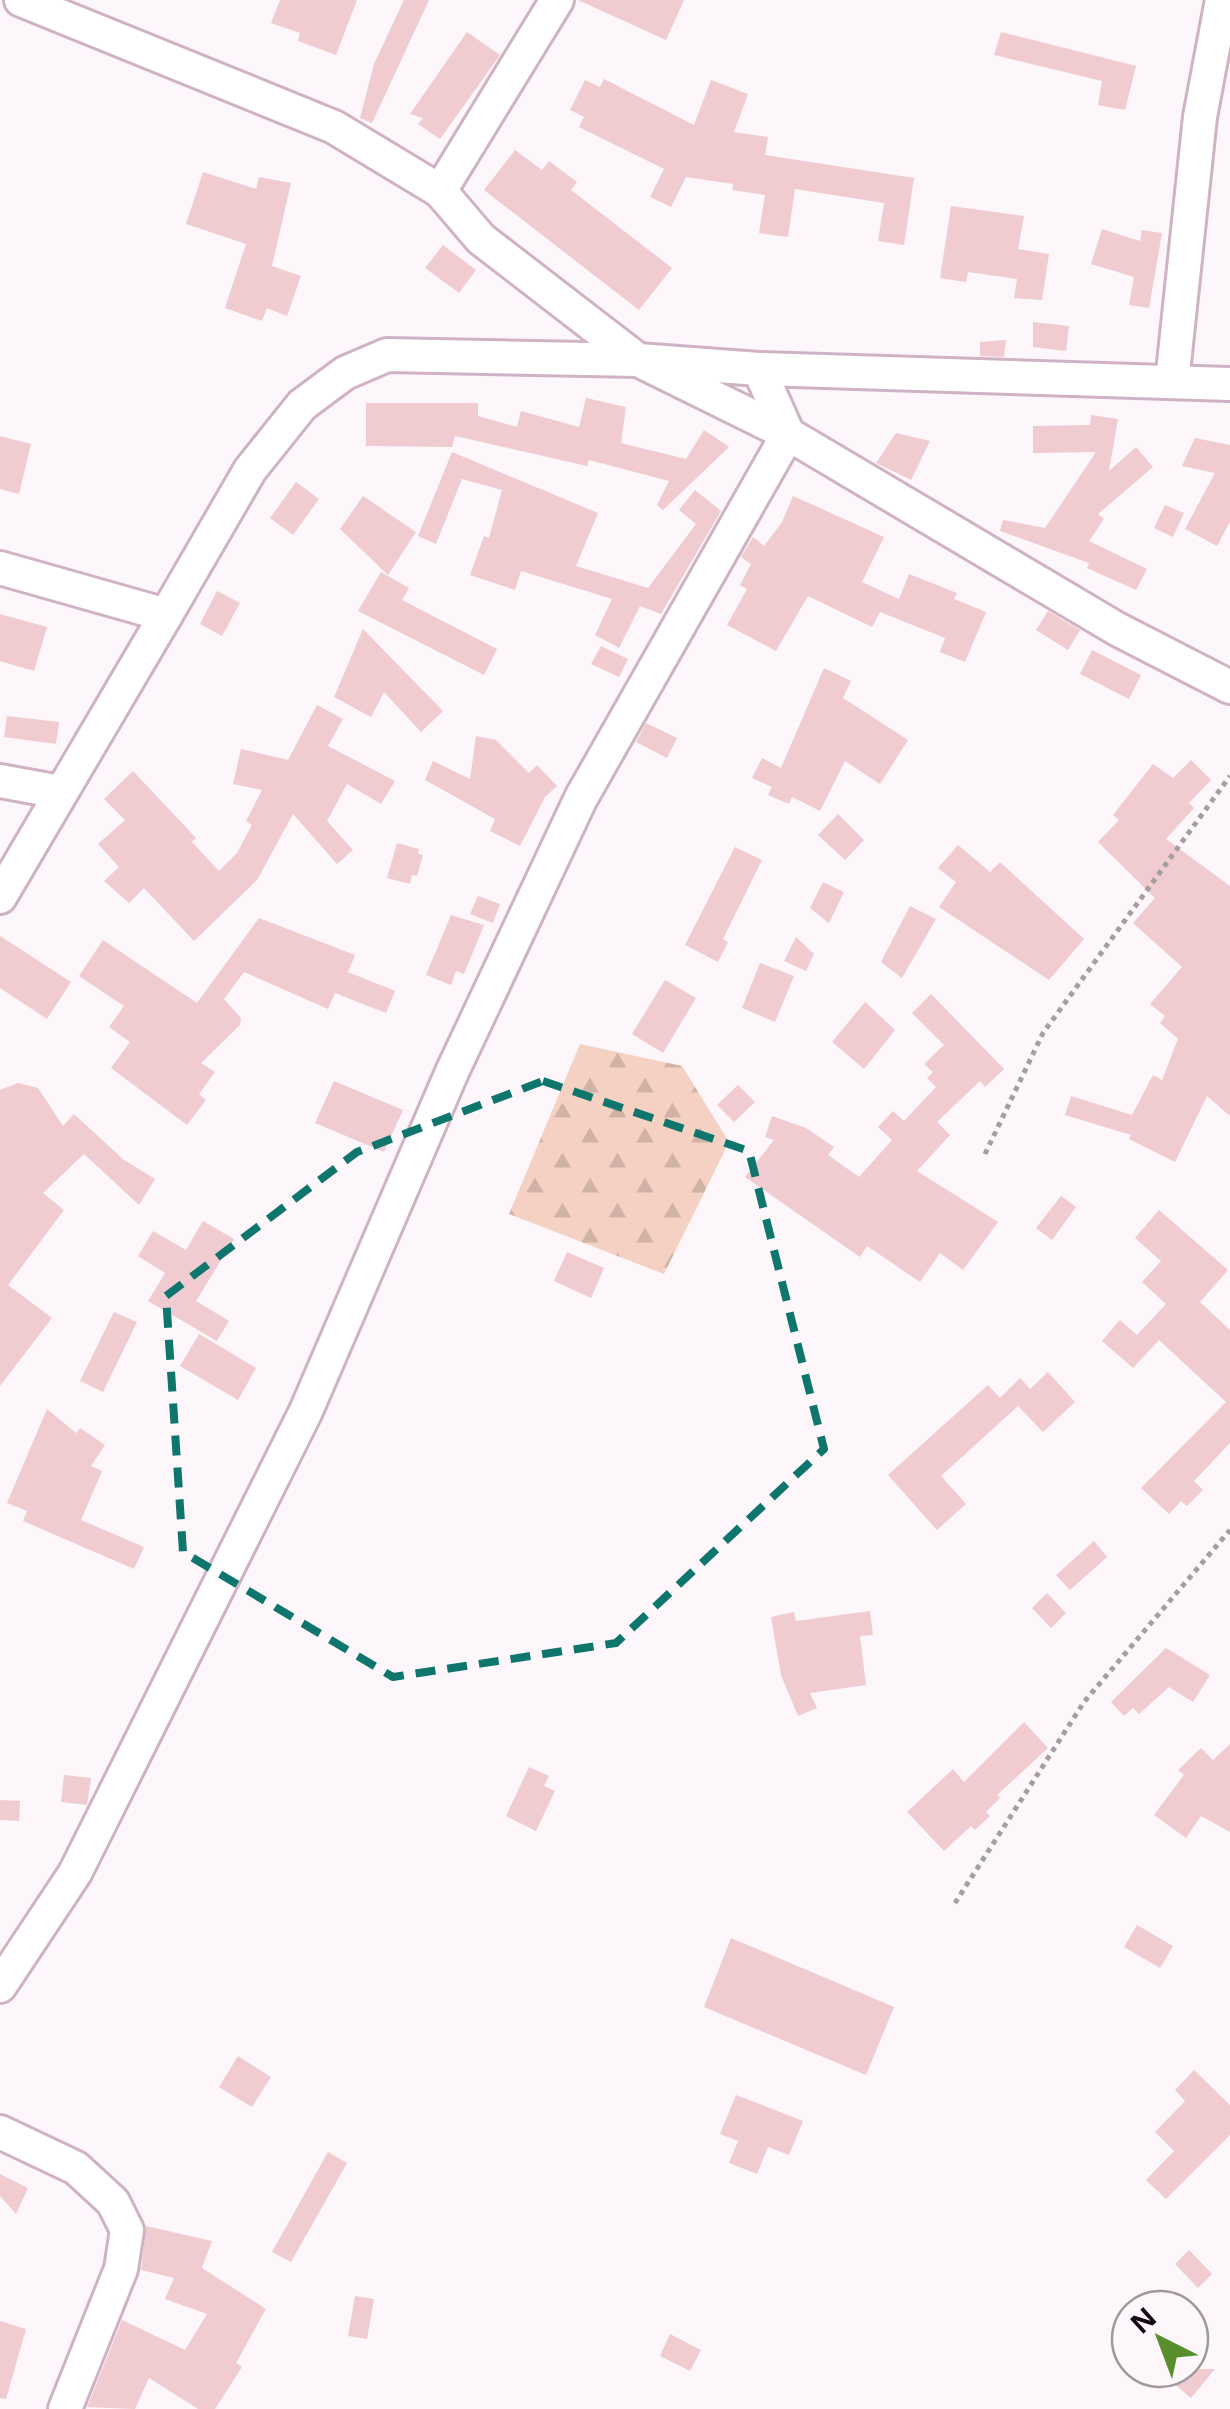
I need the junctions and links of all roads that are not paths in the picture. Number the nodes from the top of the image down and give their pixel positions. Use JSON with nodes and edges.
{"nodes":[{"id":1,"x":21,"y":0,"type":"edge"},
{"id":2,"x":556,"y":0,"type":"edge"},
{"id":3,"x":1222,"y":0,"type":"edge"},
{"id":4,"x":440,"y":191,"type":"junction"},
{"id":5,"x":638,"y":360,"type":"junction"},
{"id":6,"x":758,"y":369,"type":"junction"},
{"id":7,"x":1172,"y":382,"type":"junction"},
{"id":8,"x":1230,"y":384,"type":"edge"},
{"id":9,"x":788,"y":434,"type":"junction"},
{"id":10,"x":0,"y":568,"type":"edge"},
{"id":11,"x":166,"y":615,"type":"junction"},
{"id":12,"x":1230,"y":687,"type":"edge"},
{"id":13,"x":0,"y":781,"type":"edge"},
{"id":14,"x":60,"y":792,"type":"junction"},
{"id":15,"x":0,"y":898,"type":"edge"},
{"id":16,"x":0,"y":1986,"type":"edge"},
{"id":17,"x":0,"y":2132,"type":"edge"},
{"id":18,"x":64,"y":2409,"type":"edge"}],
"edges":[{"from":1,"to":4,"type":"street"},
{"from":2,"to":4,"type":"street"},
{"from":3,"to":7,"type":"street"},
{"from":4,"to":5,"type":"street"},
{"from":5,"to":6,"type":"street"},
{"from":5,"to":9,"type":"street"},
{"from":5,"to":11,"type":"street"},
{"from":6,"to":7,"type":"street"},
{"from":6,"to":9,"type":"street"},
{"from":7,"to":8,"type":"street"},
{"from":9,"to":12,"type":"street"},
{"from":9,"to":16,"type":"street"},
{"from":10,"to":11,"type":"street"},
{"from":11,"to":14,"type":"street"},
{"from":13,"to":14,"type":"street"},
{"from":14,"to":15,"type":"street"},
{"from":17,"to":18,"type":"street"}]}
